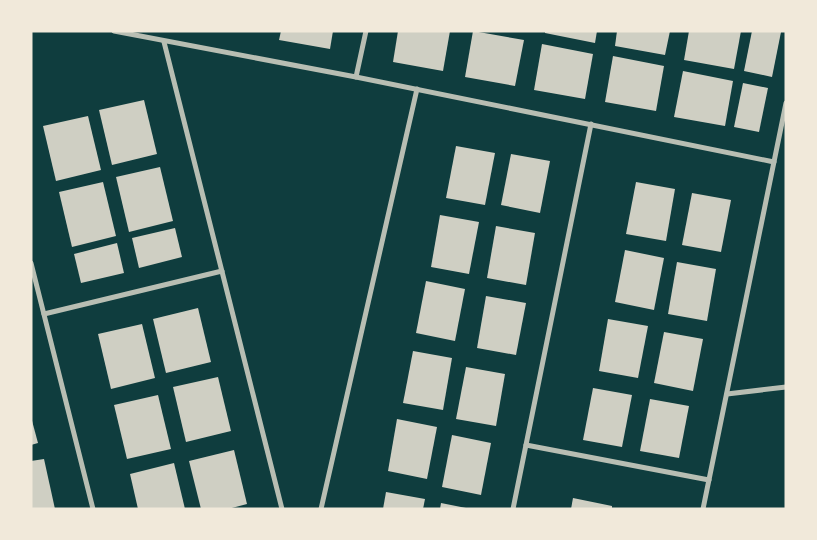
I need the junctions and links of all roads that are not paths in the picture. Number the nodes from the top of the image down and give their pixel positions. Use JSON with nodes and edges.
{"nodes":[{"id":1,"x":114,"y":31,"type":"edge"},
{"id":2,"x":366,"y":31,"type":"edge"},
{"id":3,"x":164,"y":42,"type":"junction"},
{"id":4,"x":356,"y":77,"type":"junction"},
{"id":5,"x":417,"y":89,"type":"junction"},
{"id":6,"x":786,"y":103,"type":"edge"},
{"id":7,"x":590,"y":124,"type":"junction"},
{"id":8,"x":774,"y":162,"type":"junction"},
{"id":9,"x":31,"y":264,"type":"edge"},
{"id":10,"x":222,"y":271,"type":"junction"},
{"id":11,"x":44,"y":314,"type":"junction"},
{"id":12,"x":786,"y":387,"type":"edge"},
{"id":13,"x":727,"y":394,"type":"junction"},
{"id":14,"x":526,"y":445,"type":"junction"},
{"id":15,"x":709,"y":480,"type":"junction"},
{"id":16,"x":93,"y":509,"type":"edge"},
{"id":17,"x":282,"y":509,"type":"edge"},
{"id":18,"x":321,"y":509,"type":"edge"},
{"id":19,"x":513,"y":509,"type":"edge"},
{"id":20,"x":703,"y":509,"type":"edge"}],
"edges":[{"from":1,"to":3,"type":"street"},
{"from":2,"to":4,"type":"street"},
{"from":3,"to":4,"type":"street"},
{"from":3,"to":10,"type":"street"},
{"from":4,"to":5,"type":"street"},
{"from":5,"to":7,"type":"street"},
{"from":5,"to":18,"type":"street"},
{"from":6,"to":8,"type":"street"},
{"from":7,"to":8,"type":"street"},
{"from":7,"to":14,"type":"street"},
{"from":8,"to":13,"type":"street"},
{"from":9,"to":11,"type":"street"},
{"from":10,"to":11,"type":"street"},
{"from":10,"to":17,"type":"street"},
{"from":11,"to":16,"type":"street"},
{"from":12,"to":13,"type":"street"},
{"from":13,"to":15,"type":"street"},
{"from":14,"to":15,"type":"street"},
{"from":14,"to":19,"type":"street"},
{"from":15,"to":20,"type":"street"}]}
